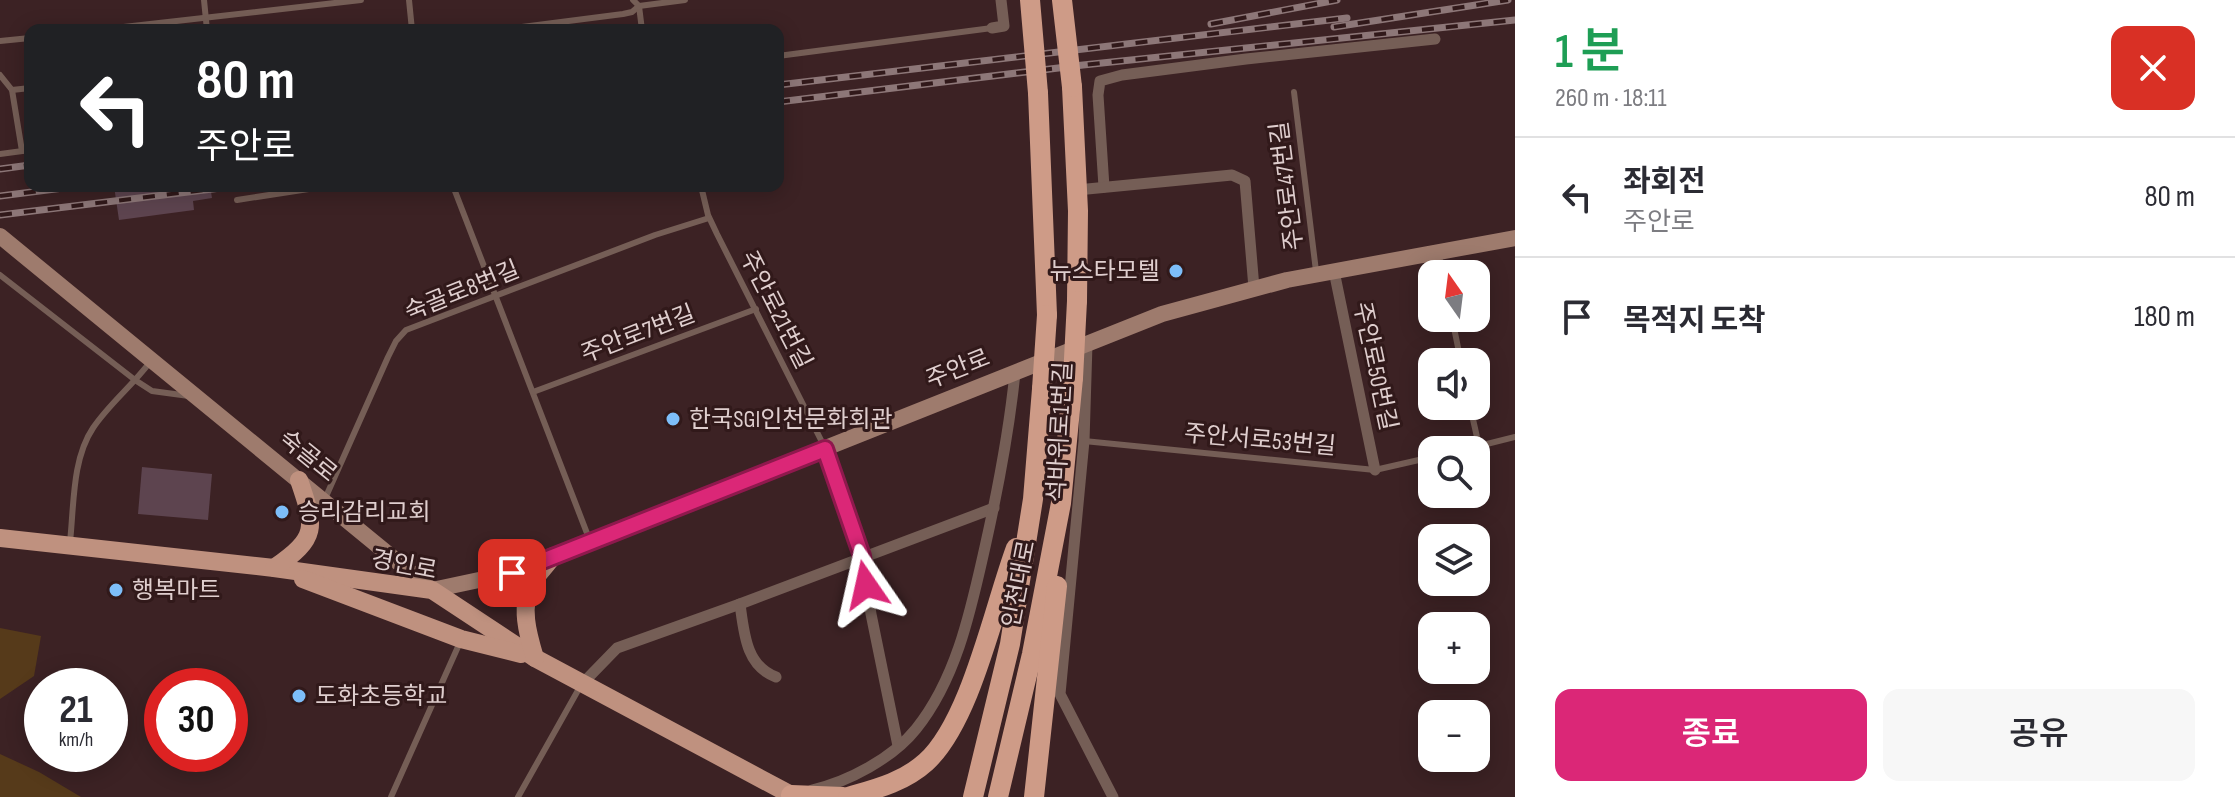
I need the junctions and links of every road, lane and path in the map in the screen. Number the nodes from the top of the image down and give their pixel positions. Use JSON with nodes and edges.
{"nodes":[{"id":1,"x":204,"y":0,"type":"edge"},
{"id":2,"x":361,"y":0,"type":"edge"},
{"id":3,"x":409,"y":0,"type":"edge"},
{"id":4,"x":633,"y":0,"type":"edge"},
{"id":5,"x":685,"y":0,"type":"edge"},
{"id":6,"x":1001,"y":0,"type":"edge"},
{"id":7,"x":1030,"y":0,"type":"edge"},
{"id":8,"x":1062,"y":0,"type":"edge"},
{"id":9,"x":639,"y":6,"type":"junction"},
{"id":10,"x":206,"y":18,"type":"junction"},
{"id":11,"x":152,"y":24,"type":"edge"},
{"id":12,"x":206,"y":24,"type":"edge"},
{"id":13,"x":411,"y":24,"type":"edge"},
{"id":14,"x":545,"y":24,"type":"edge"},
{"id":15,"x":641,"y":24,"type":"edge"},
{"id":16,"x":992,"y":28,"type":"joint"},
{"id":17,"x":24,"y":39,"type":"edge"},
{"id":18,"x":1435,"y":39,"type":"dead end"},
{"id":19,"x":0,"y":41,"type":"edge"},
{"id":20,"x":784,"y":55,"type":"edge"},
{"id":21,"x":0,"y":75,"type":"edge"},
{"id":22,"x":24,"y":89,"type":"edge"},
{"id":23,"x":12,"y":90,"type":"junction"},
{"id":24,"x":1294,"y":92,"type":"dead end"},
{"id":25,"x":24,"y":141,"type":"edge"},
{"id":26,"x":24,"y":150,"type":"edge"},
{"id":27,"x":0,"y":154,"type":"edge"},
{"id":28,"x":1104,"y":187,"type":"junction"},
{"id":29,"x":1077,"y":190,"type":"junction"},
{"id":30,"x":289,"y":192,"type":"edge"},
{"id":31,"x":455,"y":192,"type":"edge"},
{"id":32,"x":702,"y":192,"type":"edge"},
{"id":33,"x":237,"y":200,"type":"dead end"},
{"id":34,"x":709,"y":218,"type":"junction"},
{"id":35,"x":0,"y":236,"type":"edge"},
{"id":36,"x":1515,"y":238,"type":"edge"},
{"id":37,"x":1438,"y":252,"type":"junction"},
{"id":38,"x":1440,"y":260,"type":"edge"},
{"id":39,"x":1334,"y":271,"type":"junction"},
{"id":40,"x":0,"y":275,"type":"edge"},
{"id":41,"x":1316,"y":275,"type":"junction"},
{"id":42,"x":1254,"y":288,"type":"junction"},
{"id":43,"x":496,"y":297,"type":"junction"},
{"id":44,"x":756,"y":309,"type":"junction"},
{"id":45,"x":1087,"y":344,"type":"junction"},
{"id":46,"x":152,"y":359,"type":"junction"},
{"id":47,"x":1015,"y":373,"type":"junction"},
{"id":48,"x":135,"y":380,"type":"junction"},
{"id":49,"x":533,"y":392,"type":"junction"},
{"id":50,"x":197,"y":397,"type":"junction"},
{"id":51,"x":1515,"y":437,"type":"edge"},
{"id":52,"x":1084,"y":441,"type":"junction"},
{"id":53,"x":1490,"y":443,"type":"edge"},
{"id":54,"x":825,"y":449,"type":"junction"},
{"id":55,"x":1418,"y":460,"type":"edge"},
{"id":56,"x":1375,"y":470,"type":"junction"},
{"id":57,"x":299,"y":480,"type":"junction"},
{"id":58,"x":1033,"y":499,"type":"junction"},
{"id":59,"x":324,"y":501,"type":"junction"},
{"id":60,"x":1061,"y":503,"type":"junction"},
{"id":61,"x":994,"y":508,"type":"junction"},
{"id":62,"x":0,"y":538,"type":"edge"},
{"id":63,"x":590,"y":542,"type":"junction"},
{"id":64,"x":69,"y":548,"type":"junction"},
{"id":65,"x":553,"y":556,"type":"junction"},
{"id":66,"x":862,"y":556,"type":"junction"},
{"id":67,"x":274,"y":568,"type":"junction"},
{"id":68,"x":432,"y":590,"type":"junction"},
{"id":69,"x":740,"y":604,"type":"junction"},
{"id":70,"x":461,"y":639,"type":"junction"},
{"id":71,"x":535,"y":658,"type":"junction"},
{"id":72,"x":776,"y":677,"type":"dead end"},
{"id":73,"x":582,"y":684,"type":"junction"},
{"id":74,"x":898,"y":746,"type":"junction"},
{"id":75,"x":391,"y":796,"type":"edge"},
{"id":76,"x":793,"y":796,"type":"edge"},
{"id":77,"x":518,"y":797,"type":"edge"},
{"id":78,"x":846,"y":797,"type":"edge"},
{"id":79,"x":973,"y":797,"type":"edge"},
{"id":80,"x":998,"y":797,"type":"edge"},
{"id":81,"x":1034,"y":797,"type":"edge"},
{"id":82,"x":1113,"y":797,"type":"edge"}],
"edges":[{"from":1,"to":10,"type":"lane"},
{"from":2,"to":10,"type":"lane"},
{"from":3,"to":13,"type":"lane"},
{"from":4,"to":9,"type":"lane"},
{"from":5,"to":9,"type":"lane"},
{"from":6,"to":16,"type":"street"},
{"from":7,"to":58,"type":"highway","name":"인천대로","bridge":true},
{"from":8,"to":29,"type":"highway","bridge":true},
{"from":9,"to":14,"type":"lane"},
{"from":9,"to":15,"type":"lane"},
{"from":10,"to":11,"type":"lane"},
{"from":10,"to":12,"type":"lane"},
{"from":16,"to":20,"type":"lane"},
{"from":17,"to":19,"type":"lane"},
{"from":18,"to":28,"type":"street"},
{"from":21,"to":23,"type":"lane"},
{"from":22,"to":23,"type":"lane"},
{"from":23,"to":25,"type":"lane"},
{"from":24,"to":41,"type":"lane","name":"주안로47번길"},
{"from":26,"to":27,"type":"lane"},
{"from":28,"to":29,"type":"street"},
{"from":28,"to":42,"type":"street"},
{"from":29,"to":60,"type":"highway","name":"인천대로","bridge":true},
{"from":30,"to":33,"type":"lane"},
{"from":31,"to":43,"type":"lane"},
{"from":32,"to":34,"type":"lane","name":"주안로21번길"},
{"from":34,"to":43,"type":"lane","name":"숙골로8번길"},
{"from":34,"to":44,"type":"lane","name":"주안로21번길"},
{"from":35,"to":46,"type":"main road","name":"숙골로"},
{"from":36,"to":37,"type":"main road","name":"주안로"},
{"from":37,"to":38,"type":"lane"},
{"from":37,"to":39,"type":"main road","name":"주안로"},
{"from":39,"to":41,"type":"main road","name":"주안로"},
{"from":39,"to":56,"type":"street","name":"주안로50번길"},
{"from":40,"to":48,"type":"lane"},
{"from":41,"to":42,"type":"main road","name":"주안로"},
{"from":42,"to":45,"type":"main road","name":"주안로"},
{"from":43,"to":49,"type":"lane"},
{"from":43,"to":59,"type":"lane","name":"숙골로8번길"},
{"from":44,"to":49,"type":"lane","name":"주안로7번길"},
{"from":44,"to":54,"type":"lane","name":"주안로21번길"},
{"from":45,"to":47,"type":"main road","name":"주안로"},
{"from":45,"to":52,"type":"street","name":"석바위로1번길"},
{"from":46,"to":48,"type":"lane"},
{"from":46,"to":50,"type":"main road","name":"숙골로"},
{"from":47,"to":54,"type":"main road","name":"주안로"},
{"from":47,"to":61,"type":"street"},
{"from":48,"to":50,"type":"lane"},
{"from":48,"to":64,"type":"lane"},
{"from":49,"to":63,"type":"lane"},
{"from":50,"to":57,"type":"main road","name":"숙골로"},
{"from":51,"to":53,"type":"lane"},
{"from":52,"to":56,"type":"lane","name":"주안서로53번길"},
{"from":52,"to":82,"type":"street","name":"석바위로1번길"},
{"from":54,"to":63,"type":"main road","name":"주안로"},
{"from":54,"to":66,"type":"street"},
{"from":55,"to":56,"type":"lane","name":"주안서로53번길"},
{"from":57,"to":59,"type":"main road","name":"숙골로"},
{"from":57,"to":67,"type":"main road"},
{"from":58,"to":78,"type":"highway"},
{"from":58,"to":79,"type":"highway","name":"인천대로"},
{"from":59,"to":68,"type":"main road","name":"숙골로"},
{"from":60,"to":80,"type":"highway","name":"인천대로"},
{"from":60,"to":81,"type":"highway"},
{"from":61,"to":66,"type":"street"},
{"from":61,"to":74,"type":"street"},
{"from":62,"to":64,"type":"main road","name":"경인로"},
{"from":63,"to":65,"type":"main road","name":"주안로"},
{"from":64,"to":67,"type":"main road","name":"경인로"},
{"from":65,"to":68,"type":"main road","name":"주안로"},
{"from":65,"to":71,"type":"main road"},
{"from":66,"to":69,"type":"street"},
{"from":66,"to":74,"type":"street"},
{"from":67,"to":68,"type":"main road","name":"경인로"},
{"from":67,"to":70,"type":"main road"},
{"from":68,"to":71,"type":"main road","name":"경인로"},
{"from":69,"to":72,"type":"street"},
{"from":69,"to":73,"type":"street"},
{"from":70,"to":71,"type":"main road"},
{"from":70,"to":75,"type":"lane"},
{"from":71,"to":73,"type":"main road","name":"경인로"},
{"from":73,"to":76,"type":"main road","name":"경인로"},
{"from":73,"to":77,"type":"lane"},
{"from":74,"to":76,"type":"street"},
{"from":76,"to":78,"type":"highway"}]}
